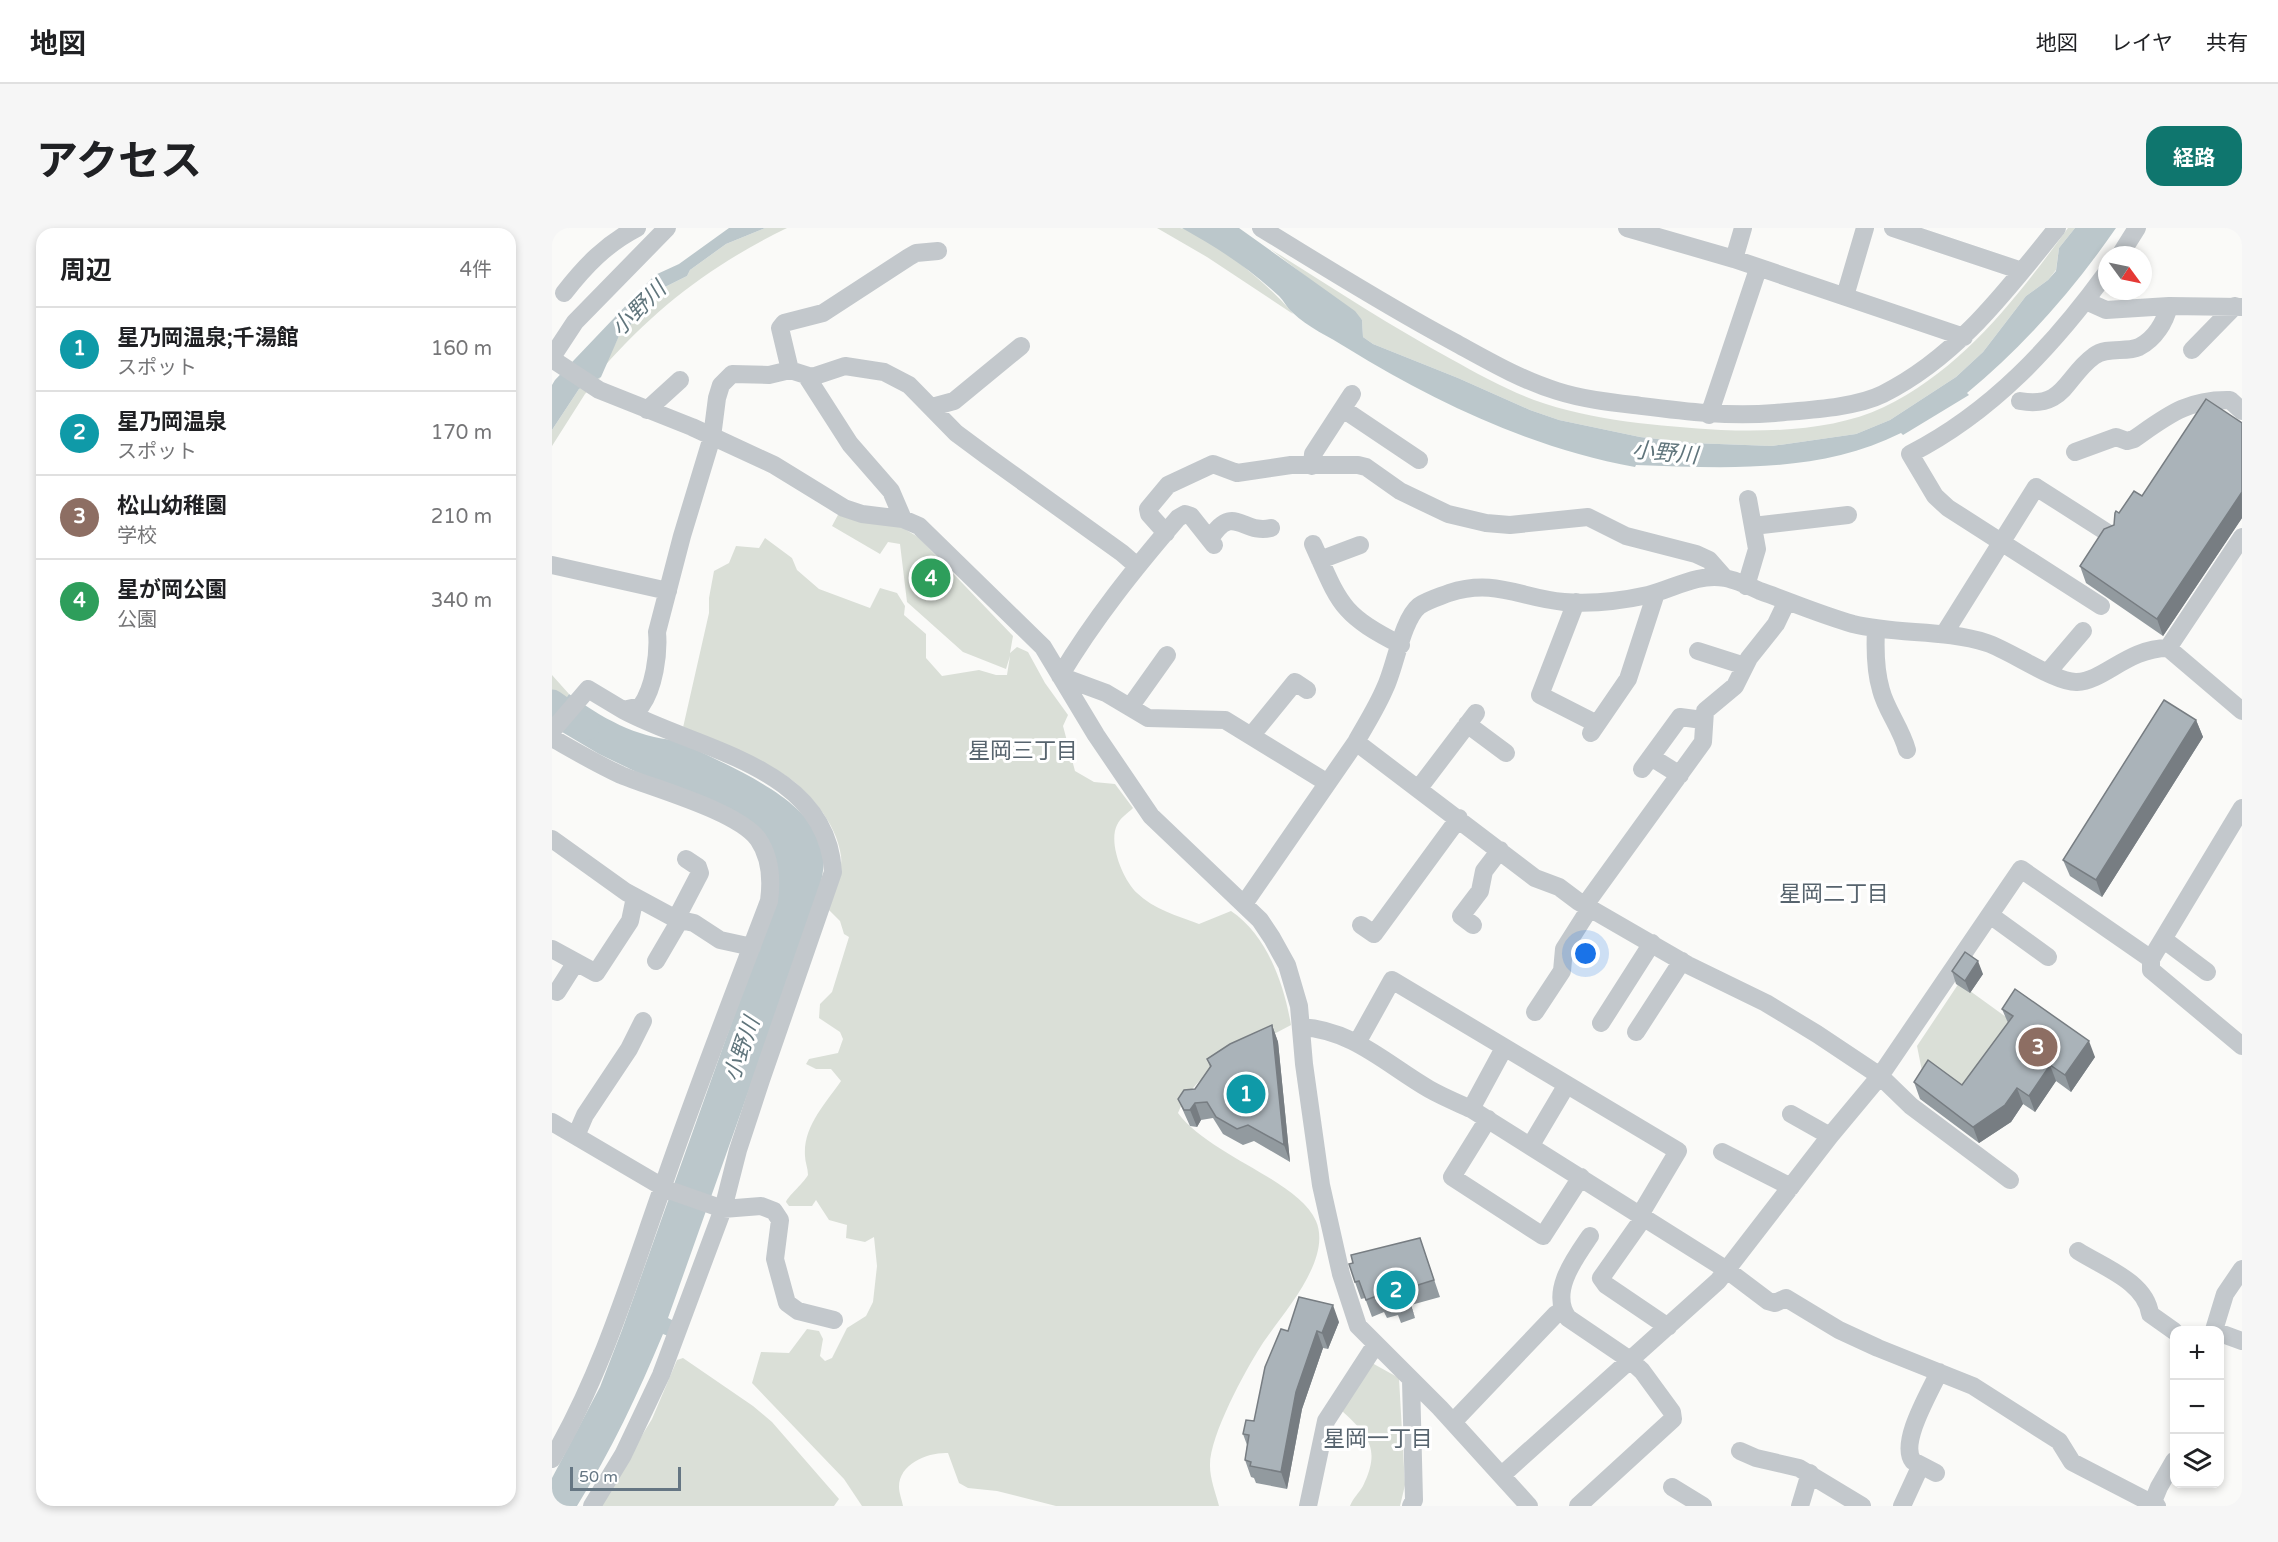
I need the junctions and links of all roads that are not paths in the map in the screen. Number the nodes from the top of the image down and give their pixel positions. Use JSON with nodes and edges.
{"nodes":[{"id":1,"x":637,"y":228,"type":"edge"},
{"id":2,"x":667,"y":228,"type":"edge"},
{"id":3,"x":1261,"y":228,"type":"edge"},
{"id":4,"x":1627,"y":228,"type":"edge"},
{"id":5,"x":1743,"y":228,"type":"edge"},
{"id":6,"x":1865,"y":228,"type":"edge"},
{"id":7,"x":1893,"y":228,"type":"edge"},
{"id":8,"x":2057,"y":228,"type":"edge"},
{"id":9,"x":2137,"y":228,"type":"edge"},
{"id":10,"x":2126,"y":246,"type":"edge"},
{"id":11,"x":938,"y":251,"type":"dead end"},
{"id":12,"x":1734,"y":259,"type":"junction"},
{"id":13,"x":1758,"y":269,"type":"junction"},
{"id":14,"x":2022,"y":271,"type":"junction"},
{"id":15,"x":2098,"y":285,"type":"edge"},
{"id":16,"x":564,"y":293,"type":"dead end"},
{"id":17,"x":1845,"y":296,"type":"junction"},
{"id":18,"x":2086,"y":301,"type":"junction"},
{"id":19,"x":2169,"y":306,"type":"junction"},
{"id":20,"x":2238,"y":306,"type":"edge"},
{"id":21,"x":1964,"y":337,"type":"junction"},
{"id":22,"x":1021,"y":346,"type":"dead end"},
{"id":23,"x":2192,"y":350,"type":"dead end"},
{"id":24,"x":554,"y":359,"type":"edge"},
{"id":25,"x":799,"y":373,"type":"junction"},
{"id":26,"x":680,"y":380,"type":"dead end"},
{"id":27,"x":2020,"y":401,"type":"dead end"},
{"id":28,"x":932,"y":407,"type":"junction"},
{"id":29,"x":647,"y":410,"type":"junction"},
{"id":30,"x":2242,"y":411,"type":"edge"},
{"id":31,"x":1710,"y":414,"type":"junction"},
{"id":32,"x":712,"y":437,"type":"junction"},
{"id":33,"x":1413,"y":451,"type":"dead end"},
{"id":34,"x":2075,"y":452,"type":"dead end"},
{"id":35,"x":1312,"y":466,"type":"junction"},
{"id":36,"x":1748,"y":499,"type":"dead end"},
{"id":37,"x":1848,"y":515,"type":"dead end"},
{"id":38,"x":903,"y":519,"type":"junction"},
{"id":39,"x":1753,"y":526,"type":"junction"},
{"id":40,"x":1166,"y":533,"type":"junction"},
{"id":41,"x":1262,"y":533,"type":"dead end"},
{"id":42,"x":2111,"y":535,"type":"edge"},
{"id":43,"x":2242,"y":537,"type":"edge"},
{"id":44,"x":2001,"y":542,"type":"junction"},
{"id":45,"x":1357,"y":550,"type":"dead end"},
{"id":46,"x":552,"y":565,"type":"edge"},
{"id":47,"x":1137,"y":566,"type":"junction"},
{"id":48,"x":1724,"y":577,"type":"junction"},
{"id":49,"x":1746,"y":586,"type":"junction"},
{"id":50,"x":668,"y":591,"type":"junction"},
{"id":51,"x":1656,"y":593,"type":"junction"},
{"id":52,"x":1787,"y":601,"type":"junction"},
{"id":53,"x":1576,"y":602,"type":"junction"},
{"id":54,"x":2101,"y":606,"type":"dead end"},
{"id":55,"x":1876,"y":629,"type":"junction"},
{"id":56,"x":2083,"y":631,"type":"dead end"},
{"id":57,"x":1944,"y":634,"type":"junction"},
{"id":58,"x":1401,"y":645,"type":"junction"},
{"id":59,"x":2168,"y":648,"type":"junction"},
{"id":60,"x":1698,"y":651,"type":"dead end"},
{"id":61,"x":1167,"y":655,"type":"dead end"},
{"id":62,"x":1745,"y":666,"type":"junction"},
{"id":63,"x":2049,"y":672,"type":"junction"},
{"id":64,"x":1060,"y":676,"type":"junction"},
{"id":65,"x":1307,"y":690,"type":"dead end"},
{"id":66,"x":1130,"y":707,"type":"junction"},
{"id":67,"x":623,"y":710,"type":"junction"},
{"id":68,"x":2242,"y":711,"type":"edge"},
{"id":69,"x":1703,"y":720,"type":"junction"},
{"id":70,"x":552,"y":731,"type":"edge"},
{"id":71,"x":1251,"y":736,"type":"junction"},
{"id":72,"x":552,"y":738,"type":"edge"},
{"id":73,"x":1356,"y":742,"type":"junction"},
{"id":74,"x":1907,"y":750,"type":"dead end"},
{"id":75,"x":1506,"y":753,"type":"dead end"},
{"id":76,"x":1680,"y":775,"type":"junction"},
{"id":77,"x":1326,"y":782,"type":"junction"},
{"id":78,"x":1419,"y":788,"type":"junction"},
{"id":79,"x":2242,"y":808,"type":"edge"},
{"id":80,"x":1459,"y":818,"type":"junction"},
{"id":81,"x":552,"y":839,"type":"edge"},
{"id":82,"x":1500,"y":850,"type":"junction"},
{"id":83,"x":686,"y":859,"type":"dead end"},
{"id":84,"x":635,"y":897,"type":"junction"},
{"id":85,"x":1244,"y":904,"type":"junction"},
{"id":86,"x":1588,"y":907,"type":"junction"},
{"id":87,"x":1990,"y":915,"type":"junction"},
{"id":88,"x":678,"y":920,"type":"junction"},
{"id":89,"x":1473,"y":925,"type":"dead end"},
{"id":90,"x":1361,"y":926,"type":"dead end"},
{"id":91,"x":2163,"y":939,"type":"junction"},
{"id":92,"x":1652,"y":943,"type":"junction"},
{"id":93,"x":554,"y":945,"type":"edge"},
{"id":94,"x":752,"y":947,"type":"junction"},
{"id":95,"x":2048,"y":957,"type":"dead end"},
{"id":96,"x":2151,"y":959,"type":"junction"},
{"id":97,"x":656,"y":961,"type":"dead end"},
{"id":98,"x":1682,"y":961,"type":"junction"},
{"id":99,"x":576,"y":962,"type":"junction"},
{"id":100,"x":2207,"y":972,"type":"dead end"},
{"id":101,"x":565,"y":988,"type":"dead end"},
{"id":102,"x":1535,"y":1012,"type":"dead end"},
{"id":103,"x":644,"y":1021,"type":"dead end"},
{"id":104,"x":1600,"y":1022,"type":"dead end"},
{"id":105,"x":1301,"y":1027,"type":"junction"},
{"id":106,"x":1636,"y":1032,"type":"dead end"},
{"id":107,"x":1357,"y":1043,"type":"junction"},
{"id":108,"x":2242,"y":1046,"type":"edge"},
{"id":109,"x":1504,"y":1048,"type":"junction"},
{"id":110,"x":1880,"y":1076,"type":"junction"},
{"id":111,"x":1566,"y":1086,"type":"junction"},
{"id":112,"x":1472,"y":1109,"type":"junction"},
{"id":113,"x":1791,"y":1114,"type":"dead end"},
{"id":114,"x":1488,"y":1119,"type":"junction"},
{"id":115,"x":552,"y":1122,"type":"edge"},
{"id":116,"x":576,"y":1136,"type":"junction"},
{"id":117,"x":1830,"y":1136,"type":"junction"},
{"id":118,"x":1531,"y":1145,"type":"junction"},
{"id":119,"x":1722,"y":1152,"type":"dead end"},
{"id":120,"x":1581,"y":1177,"type":"junction"},
{"id":121,"x":2010,"y":1180,"type":"dead end"},
{"id":122,"x":1791,"y":1187,"type":"junction"},
{"id":123,"x":664,"y":1188,"type":"junction"},
{"id":124,"x":719,"y":1208,"type":"junction"},
{"id":125,"x":1642,"y":1216,"type":"junction"},
{"id":126,"x":1590,"y":1236,"type":"dead end"},
{"id":127,"x":2078,"y":1251,"type":"dead end"},
{"id":128,"x":2242,"y":1269,"type":"edge"},
{"id":129,"x":1727,"y":1270,"type":"junction"},
{"id":130,"x":1563,"y":1311,"type":"junction"},
{"id":131,"x":834,"y":1320,"type":"dead end"},
{"id":132,"x":2215,"y":1326,"type":"edge"},
{"id":133,"x":1668,"y":1327,"type":"junction"},
{"id":134,"x":2170,"y":1328,"type":"edge"},
{"id":135,"x":2224,"y":1335,"type":"edge"},
{"id":136,"x":2242,"y":1341,"type":"edge"},
{"id":137,"x":1376,"y":1344,"type":"junction"},
{"id":138,"x":1629,"y":1360,"type":"junction"},
{"id":139,"x":1940,"y":1372,"type":"junction"},
{"id":140,"x":1411,"y":1380,"type":"junction"},
{"id":141,"x":1453,"y":1422,"type":"junction"},
{"id":142,"x":1740,"y":1451,"type":"dead end"},
{"id":143,"x":552,"y":1459,"type":"edge"},
{"id":144,"x":2170,"y":1469,"type":"edge"},
{"id":145,"x":1810,"y":1473,"type":"junction"},
{"id":146,"x":1502,"y":1475,"type":"junction"},
{"id":147,"x":1672,"y":1487,"type":"dead end"},
{"id":148,"x":1416,"y":1504,"type":"edge"},
{"id":149,"x":2155,"y":1505,"type":"edge"},
{"id":150,"x":592,"y":1506,"type":"edge"},
{"id":151,"x":1308,"y":1506,"type":"edge"},
{"id":152,"x":1529,"y":1506,"type":"edge"},
{"id":153,"x":1578,"y":1506,"type":"edge"},
{"id":154,"x":1703,"y":1506,"type":"edge"},
{"id":155,"x":1800,"y":1506,"type":"edge"},
{"id":156,"x":1862,"y":1506,"type":"edge"},
{"id":157,"x":1902,"y":1506,"type":"edge"}],
"edges":[{"from":1,"to":16,"type":"street"},
{"from":2,"to":24,"type":"street"},
{"from":3,"to":31,"type":"street"},
{"from":4,"to":12,"type":"street"},
{"from":5,"to":12,"type":"street"},
{"from":6,"to":17,"type":"street"},
{"from":7,"to":14,"type":"street"},
{"from":8,"to":14,"type":"street"},
{"from":9,"to":10,"type":"street"},
{"from":11,"to":25,"type":"street"},
{"from":12,"to":13,"type":"street"},
{"from":13,"to":17,"type":"street"},
{"from":13,"to":31,"type":"street"},
{"from":14,"to":21,"type":"street"},
{"from":15,"to":18,"type":"street"},
{"from":17,"to":21,"type":"street"},
{"from":18,"to":19,"type":"street"},
{"from":18,"to":44,"type":"street"},
{"from":19,"to":20,"type":"street"},
{"from":19,"to":27,"type":"street"},
{"from":20,"to":23,"type":"street"},
{"from":21,"to":31,"type":"street"},
{"from":22,"to":28,"type":"street"},
{"from":24,"to":29,"type":"street"},
{"from":25,"to":28,"type":"street"},
{"from":25,"to":32,"type":"street"},
{"from":25,"to":38,"type":"street"},
{"from":26,"to":29,"type":"street"},
{"from":28,"to":47,"type":"street"},
{"from":29,"to":32,"type":"street"},
{"from":30,"to":34,"type":"street"},
{"from":32,"to":38,"type":"street"},
{"from":32,"to":50,"type":"street"},
{"from":33,"to":35,"type":"street"},
{"from":35,"to":40,"type":"street"},
{"from":35,"to":48,"type":"street"},
{"from":36,"to":39,"type":"street"},
{"from":37,"to":39,"type":"street"},
{"from":38,"to":64,"type":"street"},
{"from":39,"to":49,"type":"street"},
{"from":40,"to":41,"type":"street"},
{"from":40,"to":47,"type":"street"},
{"from":42,"to":44,"type":"street"},
{"from":43,"to":59,"type":"street"},
{"from":44,"to":54,"type":"street"},
{"from":44,"to":57,"type":"street"},
{"from":45,"to":58,"type":"street"},
{"from":46,"to":50,"type":"street"},
{"from":47,"to":64,"type":"street"},
{"from":48,"to":49,"type":"street"},
{"from":48,"to":51,"type":"street"},
{"from":49,"to":52,"type":"street"},
{"from":50,"to":67,"type":"street"},
{"from":51,"to":53,"type":"street"},
{"from":51,"to":53,"type":"street"},
{"from":52,"to":55,"type":"street"},
{"from":52,"to":62,"type":"street"},
{"from":53,"to":58,"type":"street"},
{"from":55,"to":57,"type":"street"},
{"from":55,"to":74,"type":"street"},
{"from":56,"to":63,"type":"street"},
{"from":57,"to":63,"type":"street"},
{"from":58,"to":73,"type":"street"},
{"from":59,"to":63,"type":"street"},
{"from":59,"to":68,"type":"street"},
{"from":60,"to":62,"type":"street"},
{"from":61,"to":66,"type":"street"},
{"from":62,"to":69,"type":"street"},
{"from":64,"to":66,"type":"street"},
{"from":64,"to":85,"type":"street"},
{"from":65,"to":71,"type":"street"},
{"from":66,"to":71,"type":"street"},
{"from":67,"to":70,"type":"street"},
{"from":67,"to":124,"type":"street"},
{"from":69,"to":76,"type":"street"},
{"from":69,"to":76,"type":"street"},
{"from":71,"to":77,"type":"street"},
{"from":72,"to":94,"type":"street"},
{"from":73,"to":77,"type":"street"},
{"from":73,"to":78,"type":"street"},
{"from":75,"to":78,"type":"street"},
{"from":76,"to":86,"type":"street"},
{"from":77,"to":85,"type":"street"},
{"from":78,"to":80,"type":"street"},
{"from":79,"to":91,"type":"street"},
{"from":80,"to":82,"type":"street"},
{"from":80,"to":90,"type":"street"},
{"from":81,"to":84,"type":"street"},
{"from":82,"to":86,"type":"street"},
{"from":82,"to":89,"type":"street"},
{"from":83,"to":88,"type":"street"},
{"from":84,"to":88,"type":"street"},
{"from":84,"to":99,"type":"street"},
{"from":85,"to":105,"type":"street"},
{"from":86,"to":92,"type":"street"},
{"from":86,"to":102,"type":"street"},
{"from":87,"to":95,"type":"street"},
{"from":87,"to":96,"type":"street"},
{"from":87,"to":110,"type":"street"},
{"from":88,"to":94,"type":"street"},
{"from":88,"to":97,"type":"street"},
{"from":91,"to":96,"type":"street"},
{"from":91,"to":100,"type":"street"},
{"from":92,"to":98,"type":"street"},
{"from":92,"to":104,"type":"street"},
{"from":93,"to":99,"type":"street"},
{"from":94,"to":123,"type":"street"},
{"from":96,"to":108,"type":"street"},
{"from":98,"to":106,"type":"street"},
{"from":98,"to":110,"type":"street"},
{"from":99,"to":101,"type":"street"},
{"from":103,"to":116,"type":"street"},
{"from":105,"to":107,"type":"street"},
{"from":105,"to":137,"type":"street"},
{"from":107,"to":109,"type":"street"},
{"from":107,"to":112,"type":"street"},
{"from":109,"to":111,"type":"street"},
{"from":109,"to":112,"type":"street"},
{"from":110,"to":117,"type":"street"},
{"from":110,"to":121,"type":"street"},
{"from":111,"to":118,"type":"street"},
{"from":111,"to":125,"type":"street"},
{"from":112,"to":114,"type":"street"},
{"from":113,"to":117,"type":"street"},
{"from":114,"to":118,"type":"street"},
{"from":114,"to":120,"type":"street"},
{"from":115,"to":116,"type":"street"},
{"from":116,"to":123,"type":"street"},
{"from":117,"to":122,"type":"street"},
{"from":118,"to":120,"type":"street"},
{"from":119,"to":122,"type":"street"},
{"from":120,"to":125,"type":"street"},
{"from":122,"to":129,"type":"street"},
{"from":123,"to":124,"type":"street"},
{"from":123,"to":143,"type":"street"},
{"from":124,"to":131,"type":"street"},
{"from":124,"to":150,"type":"street"},
{"from":125,"to":129,"type":"street"},
{"from":125,"to":133,"type":"street"},
{"from":126,"to":130,"type":"street"},
{"from":127,"to":134,"type":"street"},
{"from":128,"to":132,"type":"street"},
{"from":129,"to":133,"type":"street"},
{"from":129,"to":139,"type":"street"},
{"from":130,"to":138,"type":"street"},
{"from":130,"to":141,"type":"street"},
{"from":133,"to":138,"type":"street"},
{"from":135,"to":136,"type":"street"},
{"from":137,"to":140,"type":"street"},
{"from":137,"to":151,"type":"street"},
{"from":138,"to":146,"type":"street"},
{"from":138,"to":153,"type":"street"},
{"from":139,"to":149,"type":"street"},
{"from":139,"to":157,"type":"street"},
{"from":140,"to":141,"type":"street"},
{"from":140,"to":148,"type":"street"},
{"from":141,"to":146,"type":"street"},
{"from":142,"to":145,"type":"street"},
{"from":144,"to":149,"type":"street"},
{"from":145,"to":155,"type":"street"},
{"from":145,"to":156,"type":"street"},
{"from":146,"to":152,"type":"street"},
{"from":147,"to":154,"type":"street"}]}
